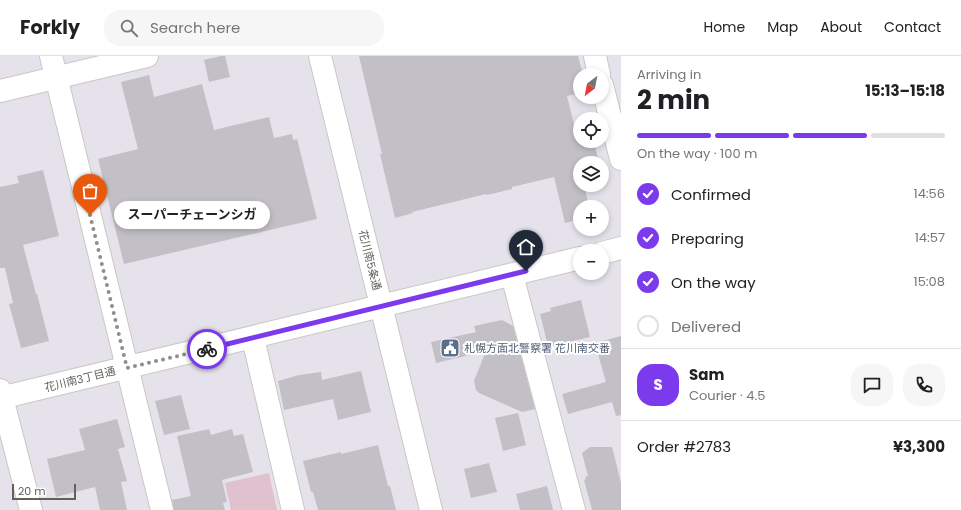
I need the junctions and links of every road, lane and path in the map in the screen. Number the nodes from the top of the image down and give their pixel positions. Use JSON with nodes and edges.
{"nodes":[{"id":1,"x":51,"y":56,"type":"edge"},
{"id":2,"x":147,"y":56,"type":"edge"},
{"id":3,"x":320,"y":56,"type":"edge"},
{"id":4,"x":595,"y":56,"type":"edge"},
{"id":5,"x":598,"y":68,"type":"edge"},
{"id":6,"x":57,"y":78,"type":"junction"},
{"id":7,"x":0,"y":91,"type":"edge"},
{"id":8,"x":607,"y":104,"type":"edge"},
{"id":9,"x":621,"y":159,"type":"edge"},
{"id":10,"x":621,"y":248,"type":"edge"},
{"id":11,"x":609,"y":251,"type":"edge"},
{"id":12,"x":573,"y":260,"type":"edge"},
{"id":13,"x":512,"y":275,"type":"junction"},
{"id":14,"x":382,"y":306,"type":"junction"},
{"id":15,"x":253,"y":338,"type":"junction"},
{"id":16,"x":127,"y":368,"type":"junction"},
{"id":17,"x":1,"y":395,"type":"edge"},
{"id":18,"x":31,"y":510,"type":"edge"},
{"id":19,"x":162,"y":510,"type":"edge"},
{"id":20,"x":293,"y":510,"type":"edge"},
{"id":21,"x":431,"y":510,"type":"edge"},
{"id":22,"x":574,"y":510,"type":"edge"}],
"edges":[{"from":1,"to":6,"type":"street"},
{"from":2,"to":6,"type":"street"},
{"from":3,"to":14,"type":"street","name":"花川南5条通"},
{"from":4,"to":5,"type":"street"},
{"from":6,"to":7,"type":"street"},
{"from":6,"to":16,"type":"street"},
{"from":8,"to":9,"type":"street"},
{"from":10,"to":11,"type":"street"},
{"from":12,"to":13,"type":"street","name":"花川南3丁目通"},
{"from":13,"to":14,"type":"street","name":"花川南3丁目通"},
{"from":13,"to":22,"type":"street"},
{"from":14,"to":15,"type":"street","name":"花川南3丁目通"},
{"from":14,"to":21,"type":"street","name":"花川南5条通"},
{"from":15,"to":16,"type":"street","name":"花川南3丁目通"},
{"from":15,"to":20,"type":"street"},
{"from":16,"to":17,"type":"street","name":"花川南3丁目通"},
{"from":16,"to":19,"type":"street"},
{"from":17,"to":18,"type":"street"}]}
